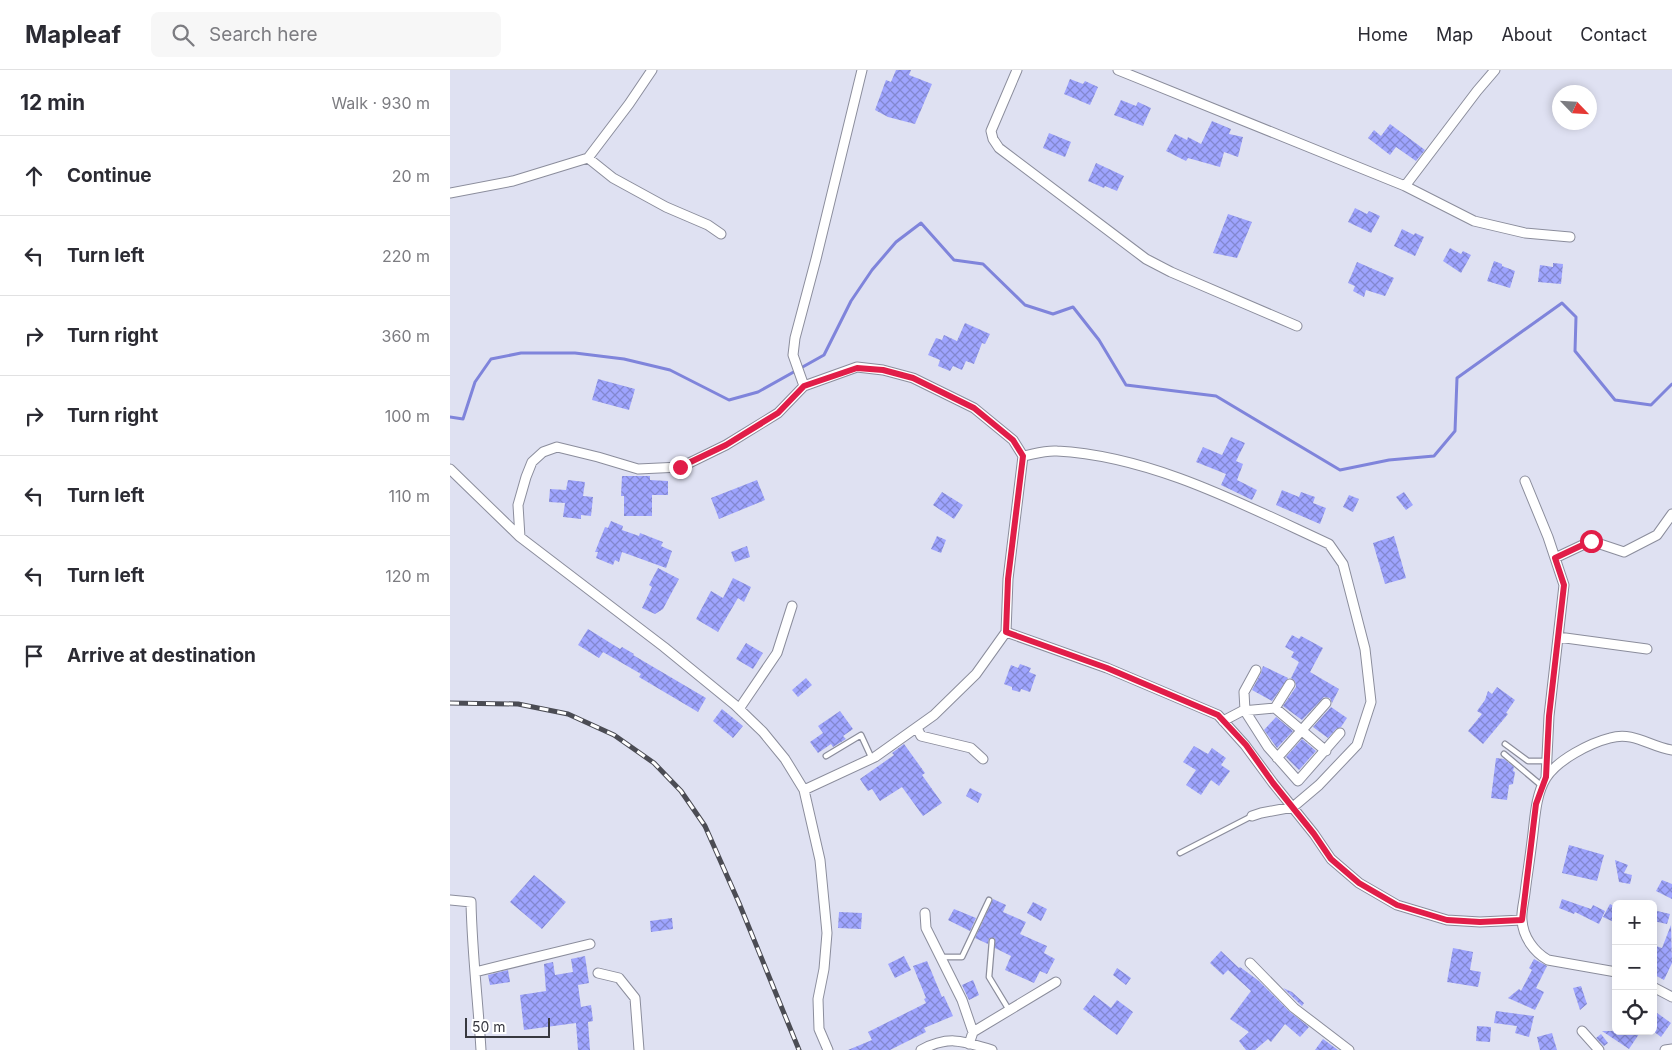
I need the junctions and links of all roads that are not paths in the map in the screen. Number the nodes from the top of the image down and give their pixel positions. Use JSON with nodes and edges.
{"nodes":[{"id":1,"x":652,"y":70,"type":"edge"},
{"id":2,"x":862,"y":70,"type":"edge"},
{"id":3,"x":1017,"y":70,"type":"edge"},
{"id":4,"x":1118,"y":70,"type":"edge"},
{"id":5,"x":1495,"y":70,"type":"edge"},
{"id":6,"x":588,"y":158,"type":"junction"},
{"id":7,"x":1404,"y":186,"type":"junction"},
{"id":8,"x":450,"y":193,"type":"edge"},
{"id":9,"x":721,"y":234,"type":"dead end"},
{"id":10,"x":1570,"y":237,"type":"dead end"},
{"id":11,"x":1296,"y":326,"type":"dead end"},
{"id":12,"x":804,"y":386,"type":"junction"},
{"id":13,"x":1023,"y":456,"type":"junction"},
{"id":14,"x":450,"y":469,"type":"edge"},
{"id":15,"x":1525,"y":482,"type":"dead end"},
{"id":16,"x":1672,"y":514,"type":"edge"},
{"id":17,"x":520,"y":537,"type":"junction"},
{"id":18,"x":1555,"y":558,"type":"junction"},
{"id":19,"x":792,"y":606,"type":"dead end"},
{"id":20,"x":1006,"y":632,"type":"junction"},
{"id":21,"x":1558,"y":637,"type":"junction"},
{"id":22,"x":1648,"y":649,"type":"dead end"},
{"id":23,"x":1256,"y":670,"type":"dead end"},
{"id":24,"x":1290,"y":684,"type":"dead end"},
{"id":25,"x":1326,"y":703,"type":"dead end"},
{"id":26,"x":1275,"y":708,"type":"junction"},
{"id":27,"x":739,"y":709,"type":"junction"},
{"id":28,"x":1245,"y":711,"type":"junction"},
{"id":29,"x":1223,"y":721,"type":"junction"},
{"id":30,"x":916,"y":728,"type":"junction"},
{"id":31,"x":1301,"y":730,"type":"junction"},
{"id":32,"x":1340,"y":734,"type":"dead end"},
{"id":33,"x":1505,"y":744,"type":"dead end"},
{"id":34,"x":1672,"y":750,"type":"edge"},
{"id":35,"x":1326,"y":751,"type":"junction"},
{"id":36,"x":1504,"y":754,"type":"dead end"},
{"id":37,"x":826,"y":756,"type":"dead end"},
{"id":38,"x":1277,"y":758,"type":"junction"},
{"id":39,"x":872,"y":759,"type":"junction"},
{"id":40,"x":983,"y":759,"type":"dead end"},
{"id":41,"x":1547,"y":761,"type":"junction"},
{"id":42,"x":1544,"y":782,"type":"junction"},
{"id":43,"x":804,"y":790,"type":"junction"},
{"id":44,"x":1293,"y":807,"type":"junction"},
{"id":45,"x":1252,"y":816,"type":"joint"},
{"id":46,"x":1180,"y":852,"type":"dead end"},
{"id":47,"x":450,"y":900,"type":"edge"},
{"id":48,"x":989,"y":900,"type":"dead end"},
{"id":49,"x":925,"y":913,"type":"dead end"},
{"id":50,"x":1522,"y":920,"type":"junction"},
{"id":51,"x":992,"y":941,"type":"dead end"},
{"id":52,"x":590,"y":944,"type":"dead end"},
{"id":53,"x":940,"y":957,"type":"junction"},
{"id":54,"x":1250,"y":963,"type":"dead end"},
{"id":55,"x":1612,"y":971,"type":"edge"},
{"id":56,"x":475,"y":972,"type":"junction"},
{"id":57,"x":598,"y":973,"type":"dead end"},
{"id":58,"x":1056,"y":982,"type":"dead end"},
{"id":59,"x":1657,"y":989,"type":"edge"},
{"id":60,"x":1672,"y":997,"type":"edge"},
{"id":61,"x":1010,"y":1011,"type":"junction"},
{"id":62,"x":1582,"y":1031,"type":"dead end"},
{"id":63,"x":973,"y":1032,"type":"junction"},
{"id":64,"x":969,"y":1044,"type":"junction"},
{"id":65,"x":1672,"y":1049,"type":"edge"},
{"id":66,"x":481,"y":1050,"type":"edge"},
{"id":67,"x":639,"y":1050,"type":"edge"},
{"id":68,"x":828,"y":1050,"type":"edge"},
{"id":69,"x":921,"y":1050,"type":"edge"},
{"id":70,"x":992,"y":1050,"type":"edge"},
{"id":71,"x":1349,"y":1050,"type":"edge"},
{"id":72,"x":1599,"y":1050,"type":"edge"},
{"id":73,"x":1665,"y":1050,"type":"edge"}],
"edges":[{"from":1,"to":6,"type":"street"},
{"from":2,"to":12,"type":"street"},
{"from":3,"to":11,"type":"street"},
{"from":4,"to":7,"type":"street"},
{"from":5,"to":7,"type":"street"},
{"from":6,"to":8,"type":"street"},
{"from":6,"to":9,"type":"street"},
{"from":7,"to":10,"type":"street"},
{"from":12,"to":13,"type":"street"},
{"from":12,"to":17,"type":"street"},
{"from":13,"to":20,"type":"street"},
{"from":13,"to":44,"type":"street"},
{"from":14,"to":17,"type":"street"},
{"from":15,"to":18,"type":"street"},
{"from":16,"to":18,"type":"street"},
{"from":17,"to":27,"type":"street"},
{"from":18,"to":21,"type":"street"},
{"from":19,"to":27,"type":"street"},
{"from":20,"to":29,"type":"street"},
{"from":20,"to":30,"type":"street"},
{"from":21,"to":22,"type":"street"},
{"from":21,"to":41,"type":"street"},
{"from":23,"to":28,"type":"street"},
{"from":24,"to":26,"type":"street"},
{"from":25,"to":31,"type":"street"},
{"from":26,"to":28,"type":"street"},
{"from":26,"to":31,"type":"street"},
{"from":27,"to":43,"type":"street"},
{"from":28,"to":29,"type":"street"},
{"from":28,"to":38,"type":"street"},
{"from":29,"to":44,"type":"street"},
{"from":30,"to":39,"type":"street"},
{"from":30,"to":40,"type":"street"},
{"from":31,"to":35,"type":"street"},
{"from":31,"to":38,"type":"street"},
{"from":32,"to":35,"type":"street"},
{"from":33,"to":41,"type":"lane"},
{"from":34,"to":42,"type":"street"},
{"from":35,"to":38,"type":"street"},
{"from":36,"to":42,"type":"lane"},
{"from":37,"to":39,"type":"lane"},
{"from":39,"to":43,"type":"street"},
{"from":41,"to":42,"type":"street"},
{"from":42,"to":50,"type":"street"},
{"from":43,"to":68,"type":"street"},
{"from":44,"to":45,"type":"street"},
{"from":44,"to":50,"type":"street"},
{"from":45,"to":46,"type":"lane"},
{"from":47,"to":56,"type":"street"},
{"from":48,"to":53,"type":"lane"},
{"from":49,"to":53,"type":"street"},
{"from":50,"to":55,"type":"street"},
{"from":51,"to":61,"type":"lane"},
{"from":52,"to":56,"type":"street"},
{"from":53,"to":63,"type":"street"},
{"from":54,"to":71,"type":"street"},
{"from":56,"to":66,"type":"street"},
{"from":57,"to":67,"type":"street"},
{"from":58,"to":61,"type":"street"},
{"from":59,"to":60,"type":"street"},
{"from":61,"to":63,"type":"street"},
{"from":62,"to":72,"type":"street"},
{"from":63,"to":64,"type":"street"},
{"from":64,"to":69,"type":"street"},
{"from":64,"to":70,"type":"street"},
{"from":65,"to":73,"type":"street"}]}
